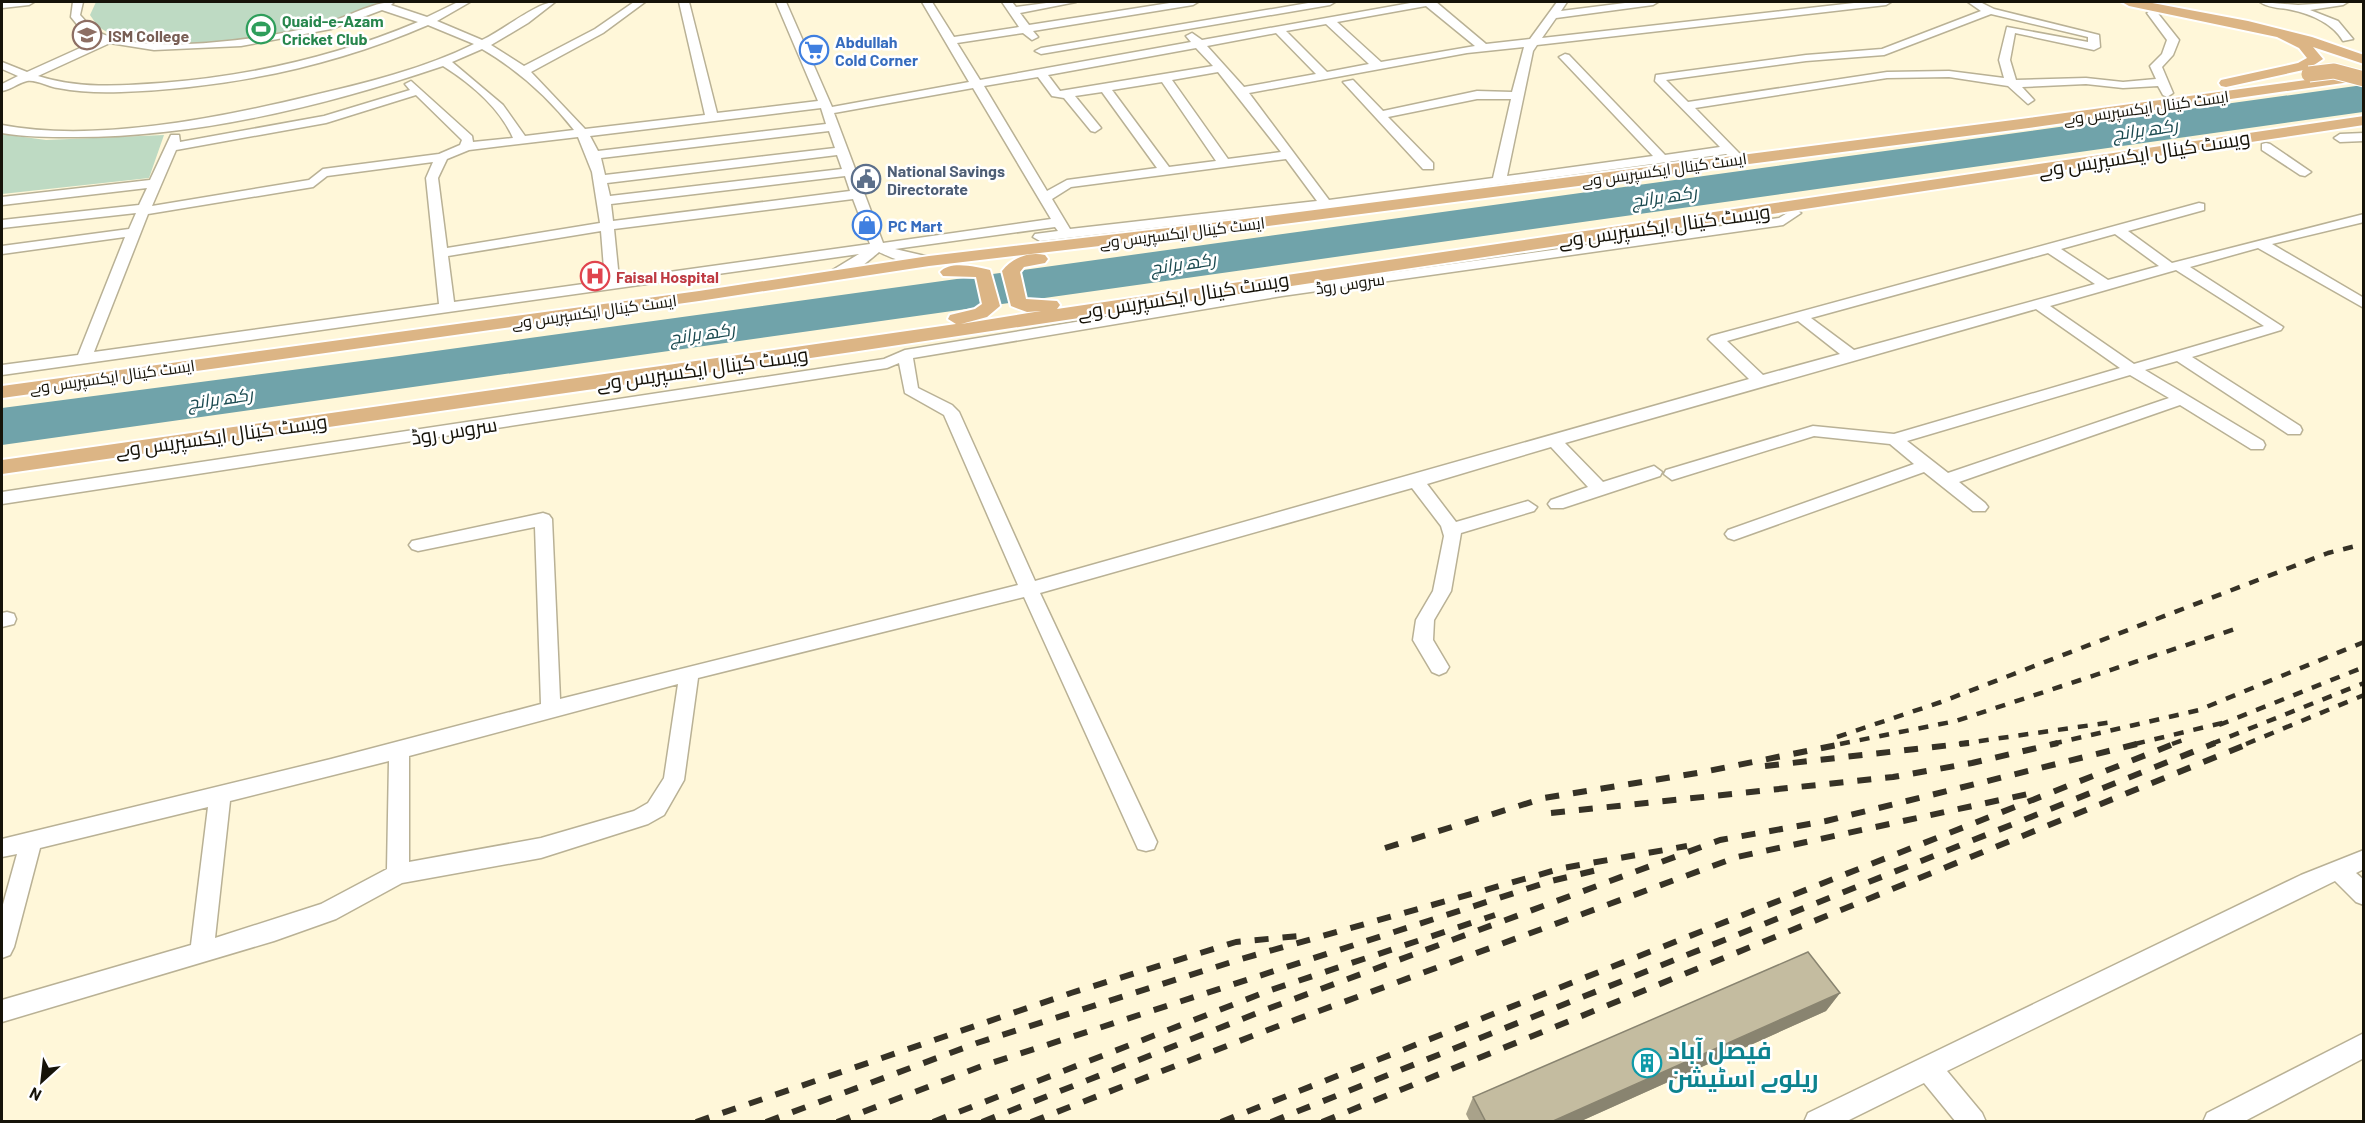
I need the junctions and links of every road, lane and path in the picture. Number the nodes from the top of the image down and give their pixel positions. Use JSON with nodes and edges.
{"nodes":[{"id":1,"x":29,"y":2,"type":"edge"},
{"id":2,"x":78,"y":2,"type":"edge"},
{"id":3,"x":465,"y":2,"type":"edge"},
{"id":4,"x":550,"y":2,"type":"edge"},
{"id":5,"x":640,"y":2,"type":"edge"},
{"id":6,"x":684,"y":2,"type":"edge"},
{"id":7,"x":781,"y":2,"type":"edge"},
{"id":8,"x":927,"y":2,"type":"edge"},
{"id":9,"x":1071,"y":2,"type":"edge"},
{"id":10,"x":1193,"y":2,"type":"edge"},
{"id":11,"x":1330,"y":2,"type":"edge"},
{"id":12,"x":1430,"y":2,"type":"edge"},
{"id":13,"x":1562,"y":2,"type":"edge"},
{"id":14,"x":1653,"y":2,"type":"edge"},
{"id":15,"x":1770,"y":2,"type":"edge"},
{"id":16,"x":1886,"y":2,"type":"edge"},
{"id":17,"x":1973,"y":2,"type":"edge"},
{"id":18,"x":2128,"y":2,"type":"edge"},
{"id":19,"x":2265,"y":2,"type":"edge"},
{"id":20,"x":2284,"y":2,"type":"edge"},
{"id":21,"x":2343,"y":2,"type":"edge"},
{"id":22,"x":1177,"y":3,"type":"edge"},
{"id":23,"x":1629,"y":3,"type":"edge"},
{"id":24,"x":386,"y":4,"type":"edge"},
{"id":25,"x":1397,"y":4,"type":"edge"},
{"id":26,"x":1831,"y":4,"type":"edge"},
{"id":27,"x":2,"y":5,"type":"edge"},
{"id":28,"x":1010,"y":6,"type":"edge"},
{"id":29,"x":2163,"y":6,"type":"edge"},
{"id":30,"x":1233,"y":8,"type":"dead end"},
{"id":31,"x":2298,"y":8,"type":"junction"},
{"id":32,"x":1990,"y":11,"type":"junction"},
{"id":33,"x":1788,"y":12,"type":"junction"},
{"id":34,"x":1555,"y":15,"type":"junction"},
{"id":35,"x":1327,"y":19,"type":"junction"},
{"id":36,"x":1221,"y":20,"type":"junction"},
{"id":37,"x":430,"y":21,"type":"junction"},
{"id":38,"x":1190,"y":25,"type":"junction"},
{"id":39,"x":1665,"y":27,"type":"junction"},
{"id":40,"x":1276,"y":28,"type":"junction"},
{"id":41,"x":1026,"y":29,"type":"junction"},
{"id":42,"x":2282,"y":34,"type":"junction"},
{"id":43,"x":109,"y":39,"type":"junction"},
{"id":44,"x":2347,"y":39,"type":"junction"},
{"id":45,"x":952,"y":41,"type":"junction"},
{"id":46,"x":1534,"y":41,"type":"junction"},
{"id":47,"x":1199,"y":42,"type":"junction"},
{"id":48,"x":484,"y":44,"type":"junction"},
{"id":49,"x":2364,"y":44,"type":"edge"},
{"id":50,"x":1484,"y":48,"type":"junction"},
{"id":51,"x":1041,"y":51,"type":"junction"},
{"id":52,"x":1565,"y":57,"type":"dead end"},
{"id":53,"x":442,"y":60,"type":"junction"},
{"id":54,"x":2364,"y":60,"type":"edge"},
{"id":55,"x":2,"y":65,"type":"edge"},
{"id":56,"x":1378,"y":66,"type":"junction"},
{"id":57,"x":1221,"y":68,"type":"junction"},
{"id":58,"x":1055,"y":70,"type":"junction"},
{"id":59,"x":524,"y":71,"type":"junction"},
{"id":60,"x":1041,"y":73,"type":"junction"},
{"id":61,"x":402,"y":75,"type":"junction"},
{"id":62,"x":26,"y":76,"type":"junction"},
{"id":63,"x":1324,"y":76,"type":"junction"},
{"id":64,"x":1165,"y":78,"type":"junction"},
{"id":65,"x":2364,"y":78,"type":"edge"},
{"id":66,"x":1349,"y":82,"type":"dead end"},
{"id":67,"x":2009,"y":82,"type":"junction"},
{"id":68,"x":977,"y":84,"type":"junction"},
{"id":69,"x":2217,"y":84,"type":"junction"},
{"id":70,"x":2164,"y":87,"type":"junction"},
{"id":71,"x":2,"y":88,"type":"edge"},
{"id":72,"x":1106,"y":88,"type":"junction"},
{"id":73,"x":418,"y":91,"type":"junction"},
{"id":74,"x":1241,"y":91,"type":"junction"},
{"id":75,"x":1067,"y":94,"type":"junction"},
{"id":76,"x":1518,"y":96,"type":"junction"},
{"id":77,"x":2028,"y":100,"type":"dead end"},
{"id":78,"x":1686,"y":106,"type":"junction"},
{"id":79,"x":826,"y":107,"type":"junction"},
{"id":80,"x":1380,"y":116,"type":"junction"},
{"id":81,"x":712,"y":118,"type":"junction"},
{"id":82,"x":2364,"y":120,"type":"edge"},
{"id":83,"x":180,"y":126,"type":"junction"},
{"id":84,"x":833,"y":127,"type":"junction"},
{"id":85,"x":1095,"y":128,"type":"dead end"},
{"id":86,"x":2,"y":129,"type":"edge"},
{"id":87,"x":582,"y":133,"type":"junction"},
{"id":88,"x":2364,"y":137,"type":"edge"},
{"id":89,"x":521,"y":141,"type":"junction"},
{"id":90,"x":171,"y":147,"type":"junction"},
{"id":91,"x":466,"y":147,"type":"junction"},
{"id":92,"x":2266,"y":147,"type":"junction"},
{"id":93,"x":842,"y":151,"type":"junction"},
{"id":94,"x":594,"y":155,"type":"junction"},
{"id":95,"x":1289,"y":155,"type":"junction"},
{"id":96,"x":1734,"y":155,"type":"junction"},
{"id":97,"x":442,"y":157,"type":"junction"},
{"id":98,"x":1662,"y":159,"type":"junction"},
{"id":99,"x":1225,"y":164,"type":"junction"},
{"id":100,"x":1428,"y":166,"type":"dead end"},
{"id":101,"x":1166,"y":171,"type":"junction"},
{"id":102,"x":850,"y":172,"type":"junction"},
{"id":103,"x":2306,"y":172,"type":"dead end"},
{"id":104,"x":599,"y":180,"type":"junction"},
{"id":105,"x":1499,"y":181,"type":"junction"},
{"id":106,"x":156,"y":183,"type":"junction"},
{"id":107,"x":858,"y":194,"type":"junction"},
{"id":108,"x":1045,"y":198,"type":"junction"},
{"id":109,"x":2,"y":201,"type":"edge"},
{"id":110,"x":605,"y":201,"type":"junction"},
{"id":111,"x":1326,"y":204,"type":"junction"},
{"id":112,"x":2199,"y":207,"type":"dead end"},
{"id":113,"x":145,"y":210,"type":"junction"},
{"id":114,"x":1794,"y":213,"type":"junction"},
{"id":115,"x":2364,"y":218,"type":"edge"},
{"id":116,"x":1681,"y":223,"type":"junction"},
{"id":117,"x":2,"y":224,"type":"edge"},
{"id":118,"x":1237,"y":225,"type":"junction"},
{"id":119,"x":606,"y":226,"type":"junction"},
{"id":120,"x":1063,"y":228,"type":"junction"},
{"id":121,"x":2117,"y":229,"type":"junction"},
{"id":122,"x":134,"y":232,"type":"junction"},
{"id":123,"x":2260,"y":243,"type":"junction"},
{"id":124,"x":877,"y":246,"type":"junction"},
{"id":125,"x":2050,"y":248,"type":"junction"},
{"id":126,"x":2,"y":250,"type":"edge"},
{"id":127,"x":441,"y":253,"type":"junction"},
{"id":128,"x":929,"y":261,"type":"junction"},
{"id":129,"x":2175,"y":267,"type":"junction"},
{"id":130,"x":836,"y":274,"type":"junction"},
{"id":131,"x":612,"y":283,"type":"junction"},
{"id":132,"x":1261,"y":283,"type":"junction"},
{"id":133,"x":2107,"y":286,"type":"junction"},
{"id":134,"x":699,"y":296,"type":"junction"},
{"id":135,"x":2364,"y":304,"type":"edge"},
{"id":136,"x":2039,"y":305,"type":"junction"},
{"id":137,"x":447,"y":306,"type":"junction"},
{"id":138,"x":1800,"y":316,"type":"junction"},
{"id":139,"x":905,"y":355,"type":"junction"},
{"id":140,"x":2179,"y":355,"type":"junction"},
{"id":141,"x":1852,"y":356,"type":"junction"},
{"id":142,"x":84,"y":358,"type":"junction"},
{"id":143,"x":2132,"y":369,"type":"junction"},
{"id":144,"x":2,"y":370,"type":"edge"},
{"id":145,"x":687,"y":370,"type":"junction"},
{"id":146,"x":1760,"y":381,"type":"junction"},
{"id":147,"x":2,"y":390,"type":"edge"},
{"id":148,"x":2183,"y":399,"type":"junction"},
{"id":149,"x":2294,"y":430,"type":"dead end"},
{"id":150,"x":1894,"y":439,"type":"junction"},
{"id":151,"x":1554,"y":441,"type":"junction"},
{"id":152,"x":2257,"y":445,"type":"dead end"},
{"id":153,"x":1927,"y":465,"type":"junction"},
{"id":154,"x":2,"y":468,"type":"edge"},
{"id":155,"x":1654,"y":472,"type":"dead end"},
{"id":156,"x":1672,"y":474,"type":"dead end"},
{"id":157,"x":1946,"y":480,"type":"junction"},
{"id":158,"x":1416,"y":481,"type":"junction"},
{"id":159,"x":1599,"y":489,"type":"junction"},
{"id":160,"x":2,"y":498,"type":"edge"},
{"id":161,"x":1557,"y":504,"type":"dead end"},
{"id":162,"x":1528,"y":507,"type":"dead end"},
{"id":163,"x":1979,"y":507,"type":"dead end"},
{"id":164,"x":1452,"y":529,"type":"junction"},
{"id":165,"x":1734,"y":534,"type":"dead end"},
{"id":166,"x":418,"y":545,"type":"dead end"},
{"id":167,"x":1030,"y":588,"type":"junction"},
{"id":168,"x":1439,"y":667,"type":"dead end"},
{"id":169,"x":689,"y":673,"type":"junction"},
{"id":170,"x":550,"y":710,"type":"junction"},
{"id":171,"x":399,"y":750,"type":"junction"},
{"id":172,"x":220,"y":795,"type":"junction"},
{"id":173,"x":32,"y":841,"type":"junction"},
{"id":174,"x":1146,"y":842,"type":"dead end"},
{"id":175,"x":2,"y":848,"type":"edge"},
{"id":176,"x":2364,"y":859,"type":"edge"},
{"id":177,"x":2338,"y":870,"type":"junction"},
{"id":178,"x":398,"y":874,"type":"junction"},
{"id":179,"x":2364,"y":895,"type":"edge"},
{"id":180,"x":2,"y":947,"type":"edge"},
{"id":181,"x":202,"y":952,"type":"junction"},
{"id":182,"x":2,"y":1011,"type":"edge"},
{"id":183,"x":2364,"y":1045,"type":"edge"},
{"id":184,"x":1927,"y":1067,"type":"junction"},
{"id":185,"x":1817,"y":1122,"type":"edge"},
{"id":186,"x":1973,"y":1122,"type":"edge"},
{"id":187,"x":2216,"y":1122,"type":"edge"}],
"edges":[{"from":1,"to":27,"type":"street"},
{"from":2,"to":43,"type":"street"},
{"from":3,"to":37,"type":"street"},
{"from":4,"to":48,"type":"street"},
{"from":5,"to":59,"type":"street"},
{"from":6,"to":81,"type":"street"},
{"from":7,"to":79,"type":"street"},
{"from":8,"to":45,"type":"street"},
{"from":9,"to":28,"type":"street"},
{"from":10,"to":22,"type":"street"},
{"from":11,"to":36,"type":"street"},
{"from":12,"to":25,"type":"street"},
{"from":12,"to":50,"type":"street"},
{"from":13,"to":34,"type":"street"},
{"from":14,"to":23,"type":"street"},
{"from":15,"to":33,"type":"street"},
{"from":16,"to":26,"type":"street"},
{"from":17,"to":32,"type":"street"},
{"from":18,"to":29,"type":"main road"},
{"from":19,"to":31,"type":"street"},
{"from":20,"to":31,"type":"street"},
{"from":21,"to":31,"type":"street"},
{"from":22,"to":38,"type":"street"},
{"from":22,"to":41,"type":"street"},
{"from":23,"to":34,"type":"street"},
{"from":23,"to":39,"type":"street"},
{"from":24,"to":37,"type":"street"},
{"from":24,"to":43,"type":"street"},
{"from":25,"to":35,"type":"street"},
{"from":26,"to":33,"type":"street"},
{"from":28,"to":41,"type":"street"},
{"from":29,"to":42,"type":"main road"},
{"from":29,"to":44,"type":"main road"},
{"from":29,"to":70,"type":"street"},
{"from":30,"to":36,"type":"street"},
{"from":31,"to":44,"type":"street"},
{"from":32,"to":67,"type":"street"},
{"from":32,"to":78,"type":"street"},
{"from":33,"to":39,"type":"street"},
{"from":34,"to":46,"type":"street"},
{"from":35,"to":40,"type":"street"},
{"from":35,"to":56,"type":"street"},
{"from":36,"to":38,"type":"street"},
{"from":36,"to":47,"type":"street"},
{"from":37,"to":48,"type":"street"},
{"from":37,"to":62,"type":"street"},
{"from":38,"to":47,"type":"street"},
{"from":38,"to":51,"type":"street"},
{"from":39,"to":46,"type":"street"},
{"from":40,"to":47,"type":"street"},
{"from":40,"to":63,"type":"street"},
{"from":41,"to":45,"type":"street"},
{"from":41,"to":51,"type":"street"},
{"from":42,"to":54,"type":"main road"},
{"from":42,"to":69,"type":"main road"},
{"from":43,"to":62,"type":"street"},
{"from":44,"to":49,"type":"main road"},
{"from":45,"to":68,"type":"street"},
{"from":46,"to":50,"type":"street"},
{"from":46,"to":76,"type":"street"},
{"from":47,"to":57,"type":"street"},
{"from":47,"to":58,"type":"street"},
{"from":48,"to":53,"type":"street"},
{"from":48,"to":59,"type":"street"},
{"from":50,"to":56,"type":"street"},
{"from":51,"to":58,"type":"street"},
{"from":52,"to":98,"type":"street"},
{"from":53,"to":61,"type":"street"},
{"from":53,"to":89,"type":"street"},
{"from":55,"to":62,"type":"street"},
{"from":56,"to":63,"type":"street"},
{"from":57,"to":64,"type":"street"},
{"from":57,"to":74,"type":"street"},
{"from":58,"to":60,"type":"street"},
{"from":59,"to":87,"type":"street"},
{"from":60,"to":68,"type":"street"},
{"from":60,"to":75,"type":"street"},
{"from":61,"to":73,"type":"street"},
{"from":61,"to":83,"type":"street"},
{"from":62,"to":71,"type":"street"},
{"from":63,"to":74,"type":"street"},
{"from":64,"to":72,"type":"street"},
{"from":64,"to":99,"type":"street"},
{"from":65,"to":69,"type":"main road","bridge":true},
{"from":65,"to":96,"type":"main road","name":"ایسٹ کینال ایکسپریس وے"},
{"from":66,"to":80,"type":"street"},
{"from":67,"to":70,"type":"street"},
{"from":67,"to":77,"type":"street"},
{"from":67,"to":78,"type":"street"},
{"from":68,"to":79,"type":"street"},
{"from":68,"to":108,"type":"street"},
{"from":69,"to":70,"type":"main road"},
{"from":70,"to":96,"type":"main road"},
{"from":72,"to":75,"type":"street"},
{"from":72,"to":101,"type":"street"},
{"from":73,"to":90,"type":"street"},
{"from":73,"to":91,"type":"street"},
{"from":74,"to":95,"type":"street"},
{"from":75,"to":85,"type":"street"},
{"from":76,"to":80,"type":"street"},
{"from":76,"to":105,"type":"street"},
{"from":78,"to":96,"type":"street"},
{"from":79,"to":81,"type":"street"},
{"from":79,"to":84,"type":"street"},
{"from":80,"to":100,"type":"street"},
{"from":81,"to":87,"type":"street"},
{"from":82,"to":116,"type":"main road","name":"ویسٹ کینال ایکسپریس وے"},
{"from":83,"to":86,"type":"street"},
{"from":83,"to":90,"type":"street"},
{"from":84,"to":93,"type":"street"},
{"from":84,"to":94,"type":"street"},
{"from":87,"to":89,"type":"street"},
{"from":87,"to":94,"type":"street"},
{"from":88,"to":92,"type":"main road"},
{"from":89,"to":91,"type":"street"},
{"from":90,"to":106,"type":"street"},
{"from":91,"to":97,"type":"street"},
{"from":92,"to":103,"type":"street"},
{"from":92,"to":114,"type":"main road"},
{"from":93,"to":102,"type":"street"},
{"from":93,"to":104,"type":"street"},
{"from":94,"to":104,"type":"street"},
{"from":95,"to":99,"type":"street"},
{"from":95,"to":111,"type":"street"},
{"from":96,"to":98,"type":"street"},
{"from":96,"to":118,"type":"main road","name":"ایسٹ کینال ایکسپریس وے"},
{"from":97,"to":113,"type":"street"},
{"from":97,"to":127,"type":"street"},
{"from":98,"to":105,"type":"street"},
{"from":99,"to":101,"type":"street"},
{"from":101,"to":108,"type":"street"},
{"from":102,"to":107,"type":"street"},
{"from":102,"to":110,"type":"street"},
{"from":104,"to":110,"type":"street"},
{"from":105,"to":111,"type":"street"},
{"from":106,"to":109,"type":"street"},
{"from":106,"to":113,"type":"street"},
{"from":107,"to":119,"type":"street"},
{"from":107,"to":124,"type":"street"},
{"from":108,"to":120,"type":"street"},
{"from":110,"to":119,"type":"street"},
{"from":111,"to":120,"type":"street"},
{"from":112,"to":121,"type":"street"},
{"from":113,"to":117,"type":"street"},
{"from":113,"to":122,"type":"street"},
{"from":114,"to":116,"type":"main road"},
{"from":114,"to":139,"type":"street","name":"سروس روڈ"},
{"from":115,"to":123,"type":"street"},
{"from":116,"to":132,"type":"main road","name":"ویسٹ کینال ایکسپریس وے"},
{"from":118,"to":128,"type":"main road","name":"ایسٹ کینال ایکسپریس وے"},
{"from":118,"to":132,"type":"main road"},
{"from":119,"to":127,"type":"street"},
{"from":119,"to":131,"type":"street"},
{"from":120,"to":124,"type":"street"},
{"from":121,"to":125,"type":"street"},
{"from":121,"to":129,"type":"street"},
{"from":122,"to":126,"type":"street"},
{"from":122,"to":142,"type":"street"},
{"from":123,"to":129,"type":"street"},
{"from":123,"to":135,"type":"street"},
{"from":124,"to":128,"type":"street"},
{"from":124,"to":130,"type":"street"},
{"from":124,"to":131,"type":"street"},
{"from":125,"to":133,"type":"street"},
{"from":125,"to":138,"type":"street"},
{"from":127,"to":137,"type":"street"},
{"from":128,"to":130,"type":"main road","name":"ایسٹ کینال ایکسپریس وے"},
{"from":129,"to":133,"type":"street"},
{"from":129,"to":140,"type":"street"},
{"from":130,"to":134,"type":"main road","name":"ایسٹ کینال ایکسپریس وے"},
{"from":131,"to":137,"type":"street"},
{"from":132,"to":145,"type":"main road","name":"ویسٹ کینال ایکسپریس وے"},
{"from":133,"to":136,"type":"street"},
{"from":134,"to":145,"type":"main road"},
{"from":134,"to":147,"type":"main road","name":"ایسٹ کینال ایکسپریس وے"},
{"from":136,"to":141,"type":"street"},
{"from":136,"to":143,"type":"street"},
{"from":137,"to":142,"type":"street"},
{"from":138,"to":141,"type":"street"},
{"from":138,"to":146,"type":"street"},
{"from":139,"to":160,"type":"street","name":"سروس روڈ"},
{"from":139,"to":167,"type":"street"},
{"from":140,"to":143,"type":"street"},
{"from":140,"to":149,"type":"street"},
{"from":141,"to":146,"type":"street"},
{"from":142,"to":144,"type":"street"},
{"from":143,"to":148,"type":"street"},
{"from":143,"to":150,"type":"street"},
{"from":145,"to":154,"type":"main road","name":"ویسٹ کینال ایکسپریس وے"},
{"from":146,"to":151,"type":"street"},
{"from":148,"to":152,"type":"street"},
{"from":148,"to":157,"type":"street"},
{"from":150,"to":153,"type":"street"},
{"from":150,"to":156,"type":"street"},
{"from":151,"to":158,"type":"street"},
{"from":151,"to":159,"type":"street"},
{"from":153,"to":157,"type":"street"},
{"from":153,"to":165,"type":"street"},
{"from":155,"to":159,"type":"street"},
{"from":157,"to":163,"type":"street"},
{"from":158,"to":164,"type":"street"},
{"from":158,"to":167,"type":"street"},
{"from":159,"to":161,"type":"street"},
{"from":162,"to":164,"type":"street"},
{"from":164,"to":168,"type":"street"},
{"from":166,"to":170,"type":"street"},
{"from":167,"to":169,"type":"street"},
{"from":167,"to":174,"type":"street"},
{"from":169,"to":170,"type":"street"},
{"from":169,"to":178,"type":"street"},
{"from":170,"to":171,"type":"street"},
{"from":171,"to":172,"type":"street"},
{"from":171,"to":178,"type":"street"},
{"from":172,"to":173,"type":"street"},
{"from":172,"to":181,"type":"street"},
{"from":173,"to":175,"type":"street"},
{"from":173,"to":180,"type":"street"},
{"from":176,"to":177,"type":"street"},
{"from":177,"to":179,"type":"street"},
{"from":177,"to":184,"type":"street"},
{"from":178,"to":181,"type":"street"},
{"from":181,"to":182,"type":"street"},
{"from":183,"to":187,"type":"street"},
{"from":184,"to":185,"type":"street"},
{"from":184,"to":186,"type":"street"}]}
